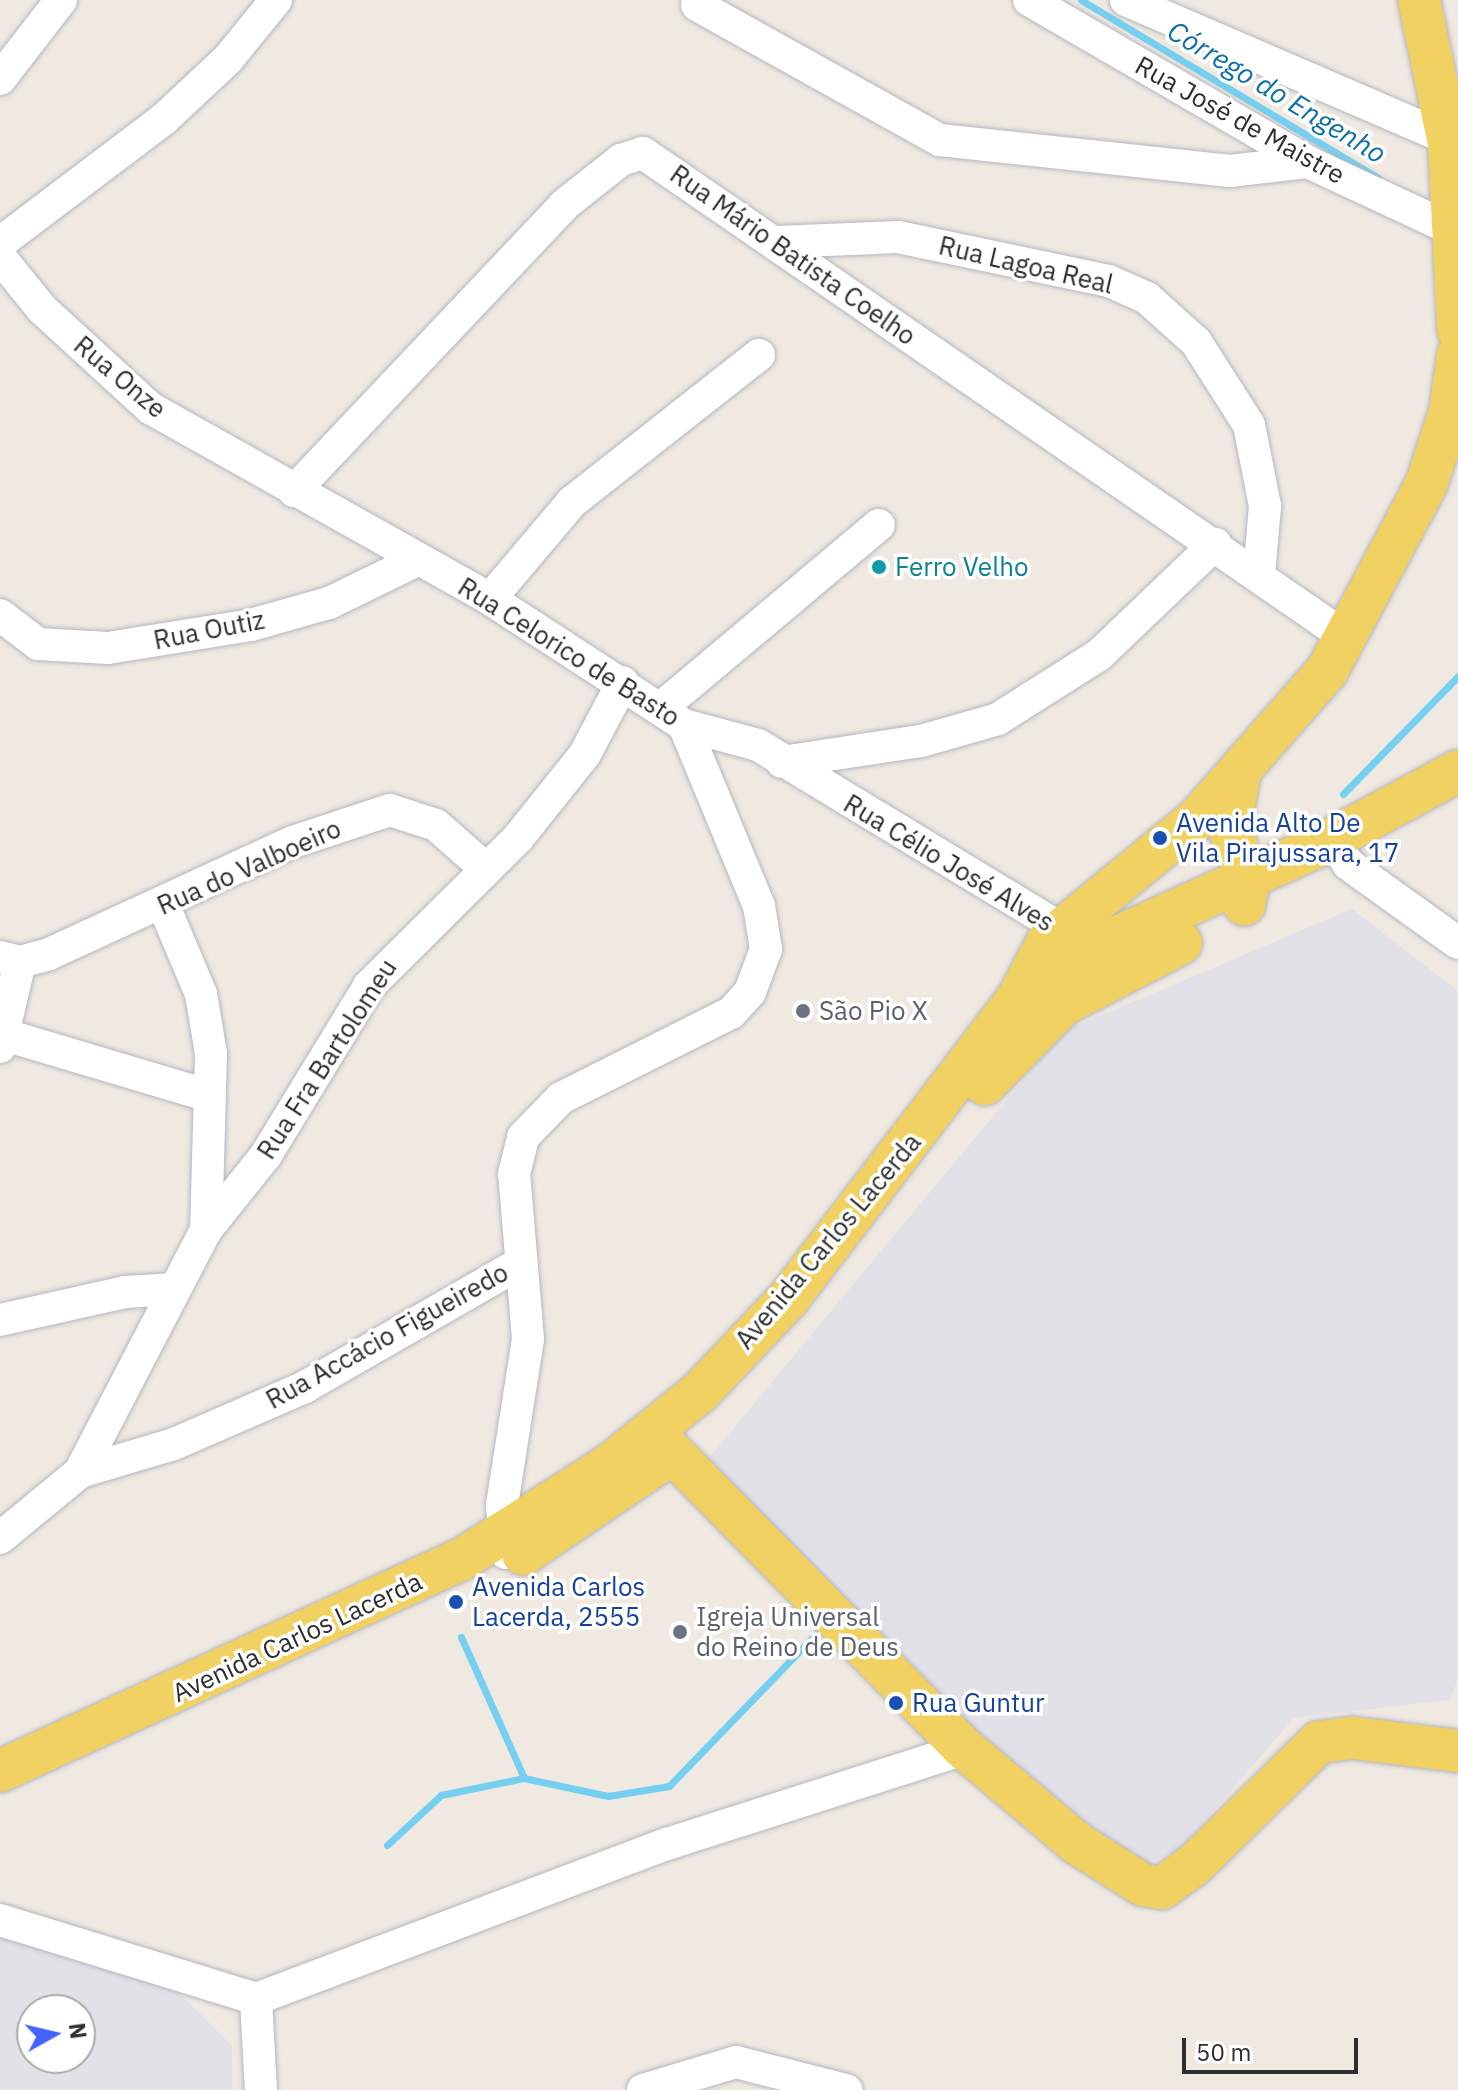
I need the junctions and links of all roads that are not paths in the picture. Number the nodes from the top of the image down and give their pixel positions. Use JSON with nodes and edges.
{"nodes":[{"id":1,"x":61,"y":0,"type":"edge"},
{"id":2,"x":276,"y":0,"type":"edge"},
{"id":3,"x":1029,"y":0,"type":"edge"},
{"id":4,"x":1126,"y":0,"type":"edge"},
{"id":5,"x":1419,"y":0,"type":"edge"},
{"id":6,"x":697,"y":5,"type":"dead end"},
{"id":7,"x":0,"y":79,"type":"edge"},
{"id":8,"x":1453,"y":149,"type":"edge"},
{"id":9,"x":1308,"y":162,"type":"junction"},
{"id":10,"x":1456,"y":236,"type":"edge"},
{"id":11,"x":778,"y":242,"type":"junction"},
{"id":12,"x":0,"y":243,"type":"edge"},
{"id":13,"x":0,"y":257,"type":"edge"},
{"id":14,"x":1458,"y":330,"type":"edge"},
{"id":15,"x":759,"y":355,"type":"dead end"},
{"id":16,"x":1458,"y":355,"type":"edge"},
{"id":17,"x":297,"y":494,"type":"junction"},
{"id":18,"x":879,"y":525,"type":"dead end"},
{"id":19,"x":1215,"y":544,"type":"junction"},
{"id":20,"x":417,"y":560,"type":"junction"},
{"id":21,"x":1259,"y":575,"type":"junction"},
{"id":22,"x":490,"y":599,"type":"junction"},
{"id":23,"x":0,"y":615,"type":"edge"},
{"id":24,"x":1346,"y":637,"type":"junction"},
{"id":25,"x":623,"y":682,"type":"junction"},
{"id":26,"x":673,"y":716,"type":"junction"},
{"id":27,"x":782,"y":762,"type":"junction"},
{"id":28,"x":1458,"y":771,"type":"edge"},
{"id":29,"x":1239,"y":776,"type":"junction"},
{"id":30,"x":1458,"y":802,"type":"edge"},
{"id":31,"x":1191,"y":824,"type":"junction"},
{"id":32,"x":1340,"y":851,"type":"junction"},
{"id":33,"x":486,"y":869,"type":"junction"},
{"id":34,"x":1242,"y":883,"type":"junction"},
{"id":35,"x":163,"y":904,"type":"junction"},
{"id":36,"x":1458,"y":943,"type":"edge"},
{"id":37,"x":10,"y":960,"type":"edge"},
{"id":38,"x":1081,"y":962,"type":"junction"},
{"id":39,"x":2,"y":1041,"type":"edge"},
{"id":40,"x":209,"y":1096,"type":"junction"},
{"id":41,"x":206,"y":1230,"type":"junction"},
{"id":42,"x":521,"y":1263,"type":"junction"},
{"id":43,"x":175,"y":1289,"type":"junction"},
{"id":44,"x":0,"y":1320,"type":"edge"},
{"id":45,"x":661,"y":1443,"type":"junction"},
{"id":46,"x":80,"y":1472,"type":"junction"},
{"id":47,"x":0,"y":1538,"type":"edge"},
{"id":48,"x":505,"y":1549,"type":"junction"},
{"id":49,"x":965,"y":1749,"type":"junction"},
{"id":50,"x":1458,"y":1751,"type":"edge"},
{"id":51,"x":0,"y":1771,"type":"edge"},
{"id":52,"x":0,"y":1797,"type":"edge"},
{"id":53,"x":0,"y":1920,"type":"edge"},
{"id":54,"x":256,"y":1999,"type":"junction"},
{"id":55,"x":261,"y":2090,"type":"edge"},
{"id":56,"x":643,"y":2090,"type":"edge"},
{"id":57,"x":846,"y":2090,"type":"edge"}],
"edges":[{"from":1,"to":7,"type":"street"},
{"from":2,"to":12,"type":"street"},
{"from":3,"to":9,"type":"street","name":"Rua José de Maistre"},
{"from":4,"to":8,"type":"street"},
{"from":5,"to":8,"type":"main road"},
{"from":6,"to":9,"type":"street"},
{"from":8,"to":10,"type":"main road"},
{"from":9,"to":10,"type":"street","name":"Rua José de Maistre"},
{"from":10,"to":14,"type":"main road"},
{"from":11,"to":17,"type":"street","name":"Rua Mário Batista Coelho"},
{"from":11,"to":19,"type":"street","name":"Rua Mário Batista Coelho"},
{"from":11,"to":21,"type":"street","name":"Rua Lagoa Real"},
{"from":13,"to":17,"type":"street","name":"Rua Onze"},
{"from":15,"to":22,"type":"street"},
{"from":16,"to":24,"type":"main road"},
{"from":17,"to":20,"type":"street","name":"Rua Celorico de Basto"},
{"from":18,"to":26,"type":"street"},
{"from":19,"to":21,"type":"street","name":"Rua Mário Batista Coelho"},
{"from":19,"to":27,"type":"street"},
{"from":20,"to":22,"type":"street","name":"Rua Celorico de Basto"},
{"from":20,"to":23,"type":"street","name":"Rua Outiz"},
{"from":21,"to":24,"type":"street","name":"Rua Mário Batista Coelho"},
{"from":22,"to":25,"type":"street","name":"Rua Celorico de Basto"},
{"from":24,"to":29,"type":"main road"},
{"from":25,"to":26,"type":"street","name":"Rua Celorico de Basto"},
{"from":25,"to":33,"type":"street","name":"Rua Fra Bartolomeu"},
{"from":26,"to":27,"type":"street","name":"Rua Celorico de Basto"},
{"from":26,"to":42,"type":"street"},
{"from":27,"to":38,"type":"street","name":"Rua Célio José Alves"},
{"from":28,"to":32,"type":"main road","name":"Avenida Carlos Lacerda"},
{"from":29,"to":31,"type":"main road"},
{"from":29,"to":34,"type":"main road"},
{"from":30,"to":32,"type":"main road","name":"Avenida Carlos Lacerda"},
{"from":31,"to":34,"type":"main road"},
{"from":31,"to":38,"type":"main road"},
{"from":32,"to":34,"type":"main road","name":"Avenida Carlos Lacerda"},
{"from":32,"to":36,"type":"street"},
{"from":33,"to":35,"type":"street","name":"Rua do Valboeiro"},
{"from":33,"to":41,"type":"street","name":"Rua Fra Bartolomeu"},
{"from":34,"to":38,"type":"main road","name":"Avenida Carlos Lacerda"},
{"from":35,"to":37,"type":"street","name":"Rua do Valboeiro"},
{"from":35,"to":40,"type":"street"},
{"from":37,"to":39,"type":"street"},
{"from":38,"to":45,"type":"main road","name":"Avenida Carlos Lacerda"},
{"from":38,"to":45,"type":"main road","name":"Avenida Carlos Lacerda"},
{"from":39,"to":40,"type":"street"},
{"from":40,"to":41,"type":"street"},
{"from":41,"to":43,"type":"street","name":"Rua Fra Bartolomeu"},
{"from":42,"to":46,"type":"street","name":"Rua Accácio Figueiredo"},
{"from":42,"to":48,"type":"street"},
{"from":43,"to":44,"type":"street"},
{"from":43,"to":46,"type":"street","name":"Rua Fra Bartolomeu"},
{"from":45,"to":48,"type":"main road","name":"Avenida Carlos Lacerda"},
{"from":45,"to":49,"type":"main road"},
{"from":46,"to":47,"type":"street","name":"Rua Accácio Figueiredo"},
{"from":48,"to":51,"type":"main road","name":"Avenida Carlos Lacerda"},
{"from":48,"to":52,"type":"main road","name":"Avenida Carlos Lacerda"},
{"from":49,"to":50,"type":"main road"},
{"from":49,"to":54,"type":"street"},
{"from":53,"to":54,"type":"street"},
{"from":54,"to":55,"type":"street"},
{"from":56,"to":57,"type":"street"}]}
